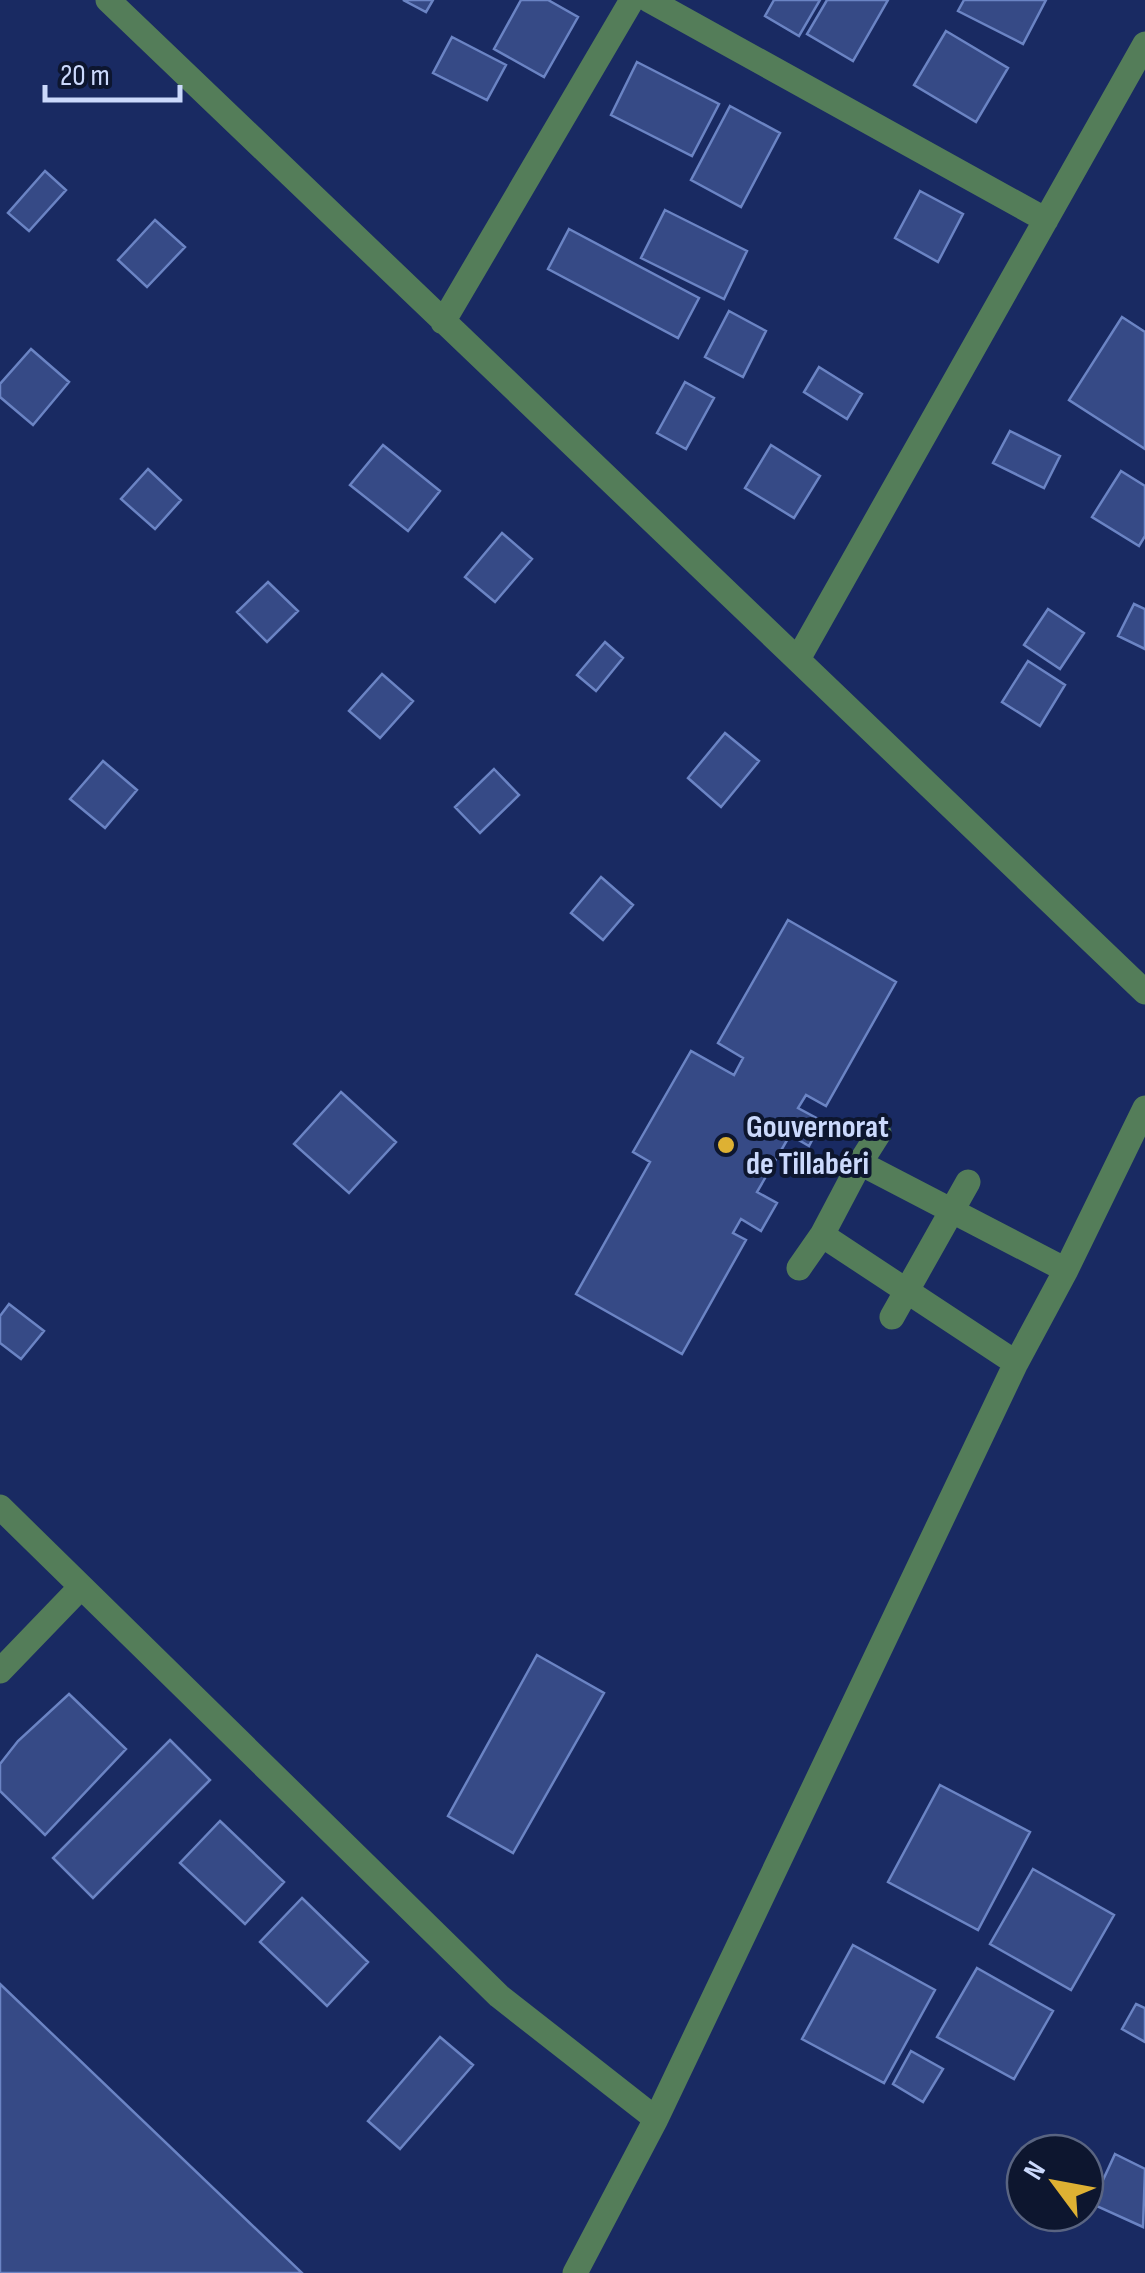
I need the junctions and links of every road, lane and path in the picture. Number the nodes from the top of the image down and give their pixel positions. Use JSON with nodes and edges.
{"nodes":[{"id":1,"x":108,"y":0,"type":"edge"},
{"id":2,"x":632,"y":0,"type":"edge"},
{"id":3,"x":649,"y":0,"type":"edge"},
{"id":4,"x":1145,"y":44,"type":"edge"},
{"id":5,"x":1046,"y":220,"type":"junction"},
{"id":6,"x":443,"y":322,"type":"junction"},
{"id":7,"x":798,"y":659,"type":"junction"},
{"id":8,"x":1145,"y":992,"type":"edge"},
{"id":9,"x":1145,"y":1108,"type":"edge"},
{"id":10,"x":880,"y":1133,"type":"dead end"},
{"id":11,"x":860,"y":1163,"type":"junction"},
{"id":12,"x":968,"y":1182,"type":"dead end"},
{"id":13,"x":952,"y":1212,"type":"junction"},
{"id":14,"x":822,"y":1235,"type":"junction"},
{"id":15,"x":799,"y":1268,"type":"dead end"},
{"id":16,"x":1066,"y":1270,"type":"junction"},
{"id":17,"x":906,"y":1292,"type":"junction"},
{"id":18,"x":892,"y":1316,"type":"dead end"},
{"id":19,"x":1016,"y":1362,"type":"junction"},
{"id":20,"x":0,"y":1507,"type":"edge"},
{"id":21,"x":81,"y":1586,"type":"junction"},
{"id":22,"x":0,"y":1672,"type":"edge"},
{"id":23,"x":656,"y":2119,"type":"junction"},
{"id":24,"x":575,"y":2273,"type":"edge"}],
"edges":[{"from":1,"to":6,"type":"street"},
{"from":2,"to":6,"type":"street"},
{"from":3,"to":5,"type":"street"},
{"from":4,"to":5,"type":"street"},
{"from":5,"to":7,"type":"street"},
{"from":6,"to":7,"type":"street"},
{"from":7,"to":8,"type":"street"},
{"from":9,"to":16,"type":"street"},
{"from":10,"to":11,"type":"street"},
{"from":11,"to":13,"type":"street"},
{"from":11,"to":14,"type":"street"},
{"from":12,"to":13,"type":"street"},
{"from":13,"to":16,"type":"street"},
{"from":13,"to":17,"type":"street"},
{"from":14,"to":15,"type":"street"},
{"from":14,"to":17,"type":"street"},
{"from":16,"to":19,"type":"street"},
{"from":17,"to":18,"type":"street"},
{"from":17,"to":19,"type":"street"},
{"from":19,"to":23,"type":"street"},
{"from":20,"to":21,"type":"street"},
{"from":21,"to":22,"type":"street"},
{"from":21,"to":23,"type":"street"},
{"from":23,"to":24,"type":"street"}]}
